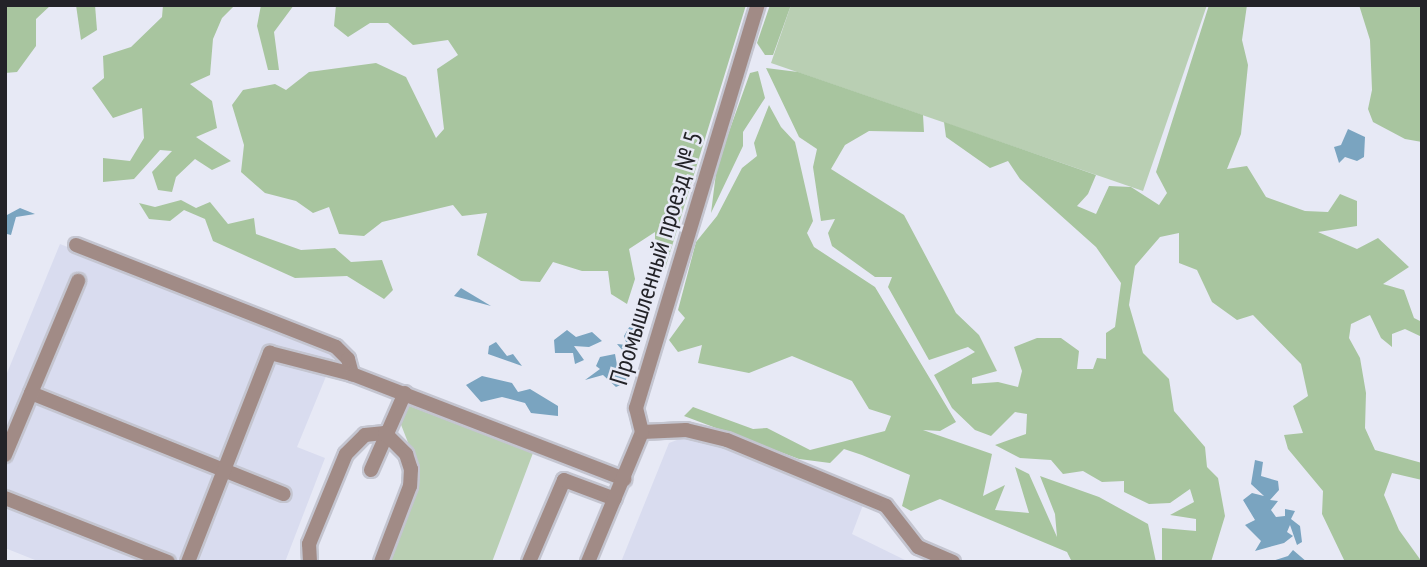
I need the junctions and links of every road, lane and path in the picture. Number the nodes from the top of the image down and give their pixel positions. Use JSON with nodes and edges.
{"nodes":[{"id":1,"x":758,"y":5,"type":"edge"},
{"id":2,"x":76,"y":245,"type":"dead end"},
{"id":3,"x":78,"y":281,"type":"dead end"},
{"id":4,"x":352,"y":374,"type":"junction"},
{"id":5,"x":31,"y":393,"type":"junction"},
{"id":6,"x":405,"y":393,"type":"junction"},
{"id":7,"x":642,"y":432,"type":"junction"},
{"id":8,"x":385,"y":433,"type":"junction"},
{"id":9,"x":5,"y":455,"type":"edge"},
{"id":10,"x":224,"y":470,"type":"junction"},
{"id":11,"x":371,"y":470,"type":"dead end"},
{"id":12,"x":624,"y":479,"type":"junction"},
{"id":13,"x":284,"y":494,"type":"dead end"},
{"id":14,"x":5,"y":498,"type":"edge"},
{"id":15,"x":615,"y":499,"type":"junction"},
{"id":16,"x":168,"y":562,"type":"edge"},
{"id":17,"x":188,"y":562,"type":"edge"},
{"id":18,"x":310,"y":562,"type":"edge"},
{"id":19,"x":381,"y":562,"type":"edge"},
{"id":20,"x":529,"y":562,"type":"edge"},
{"id":21,"x":588,"y":562,"type":"edge"},
{"id":22,"x":953,"y":562,"type":"edge"}],
"edges":[{"from":1,"to":7,"type":"street","name":"Промышленный проезд № 5"},
{"from":2,"to":4,"type":"street"},
{"from":3,"to":5,"type":"street"},
{"from":4,"to":6,"type":"street"},
{"from":4,"to":10,"type":"street"},
{"from":5,"to":9,"type":"street"},
{"from":5,"to":10,"type":"street"},
{"from":6,"to":8,"type":"street"},
{"from":6,"to":12,"type":"street"},
{"from":7,"to":12,"type":"street"},
{"from":7,"to":22,"type":"street"},
{"from":8,"to":11,"type":"street"},
{"from":8,"to":18,"type":"street"},
{"from":8,"to":19,"type":"street"},
{"from":10,"to":13,"type":"street"},
{"from":10,"to":17,"type":"street"},
{"from":12,"to":15,"type":"street"},
{"from":14,"to":16,"type":"street"},
{"from":15,"to":20,"type":"street"},
{"from":15,"to":21,"type":"street"}]}
